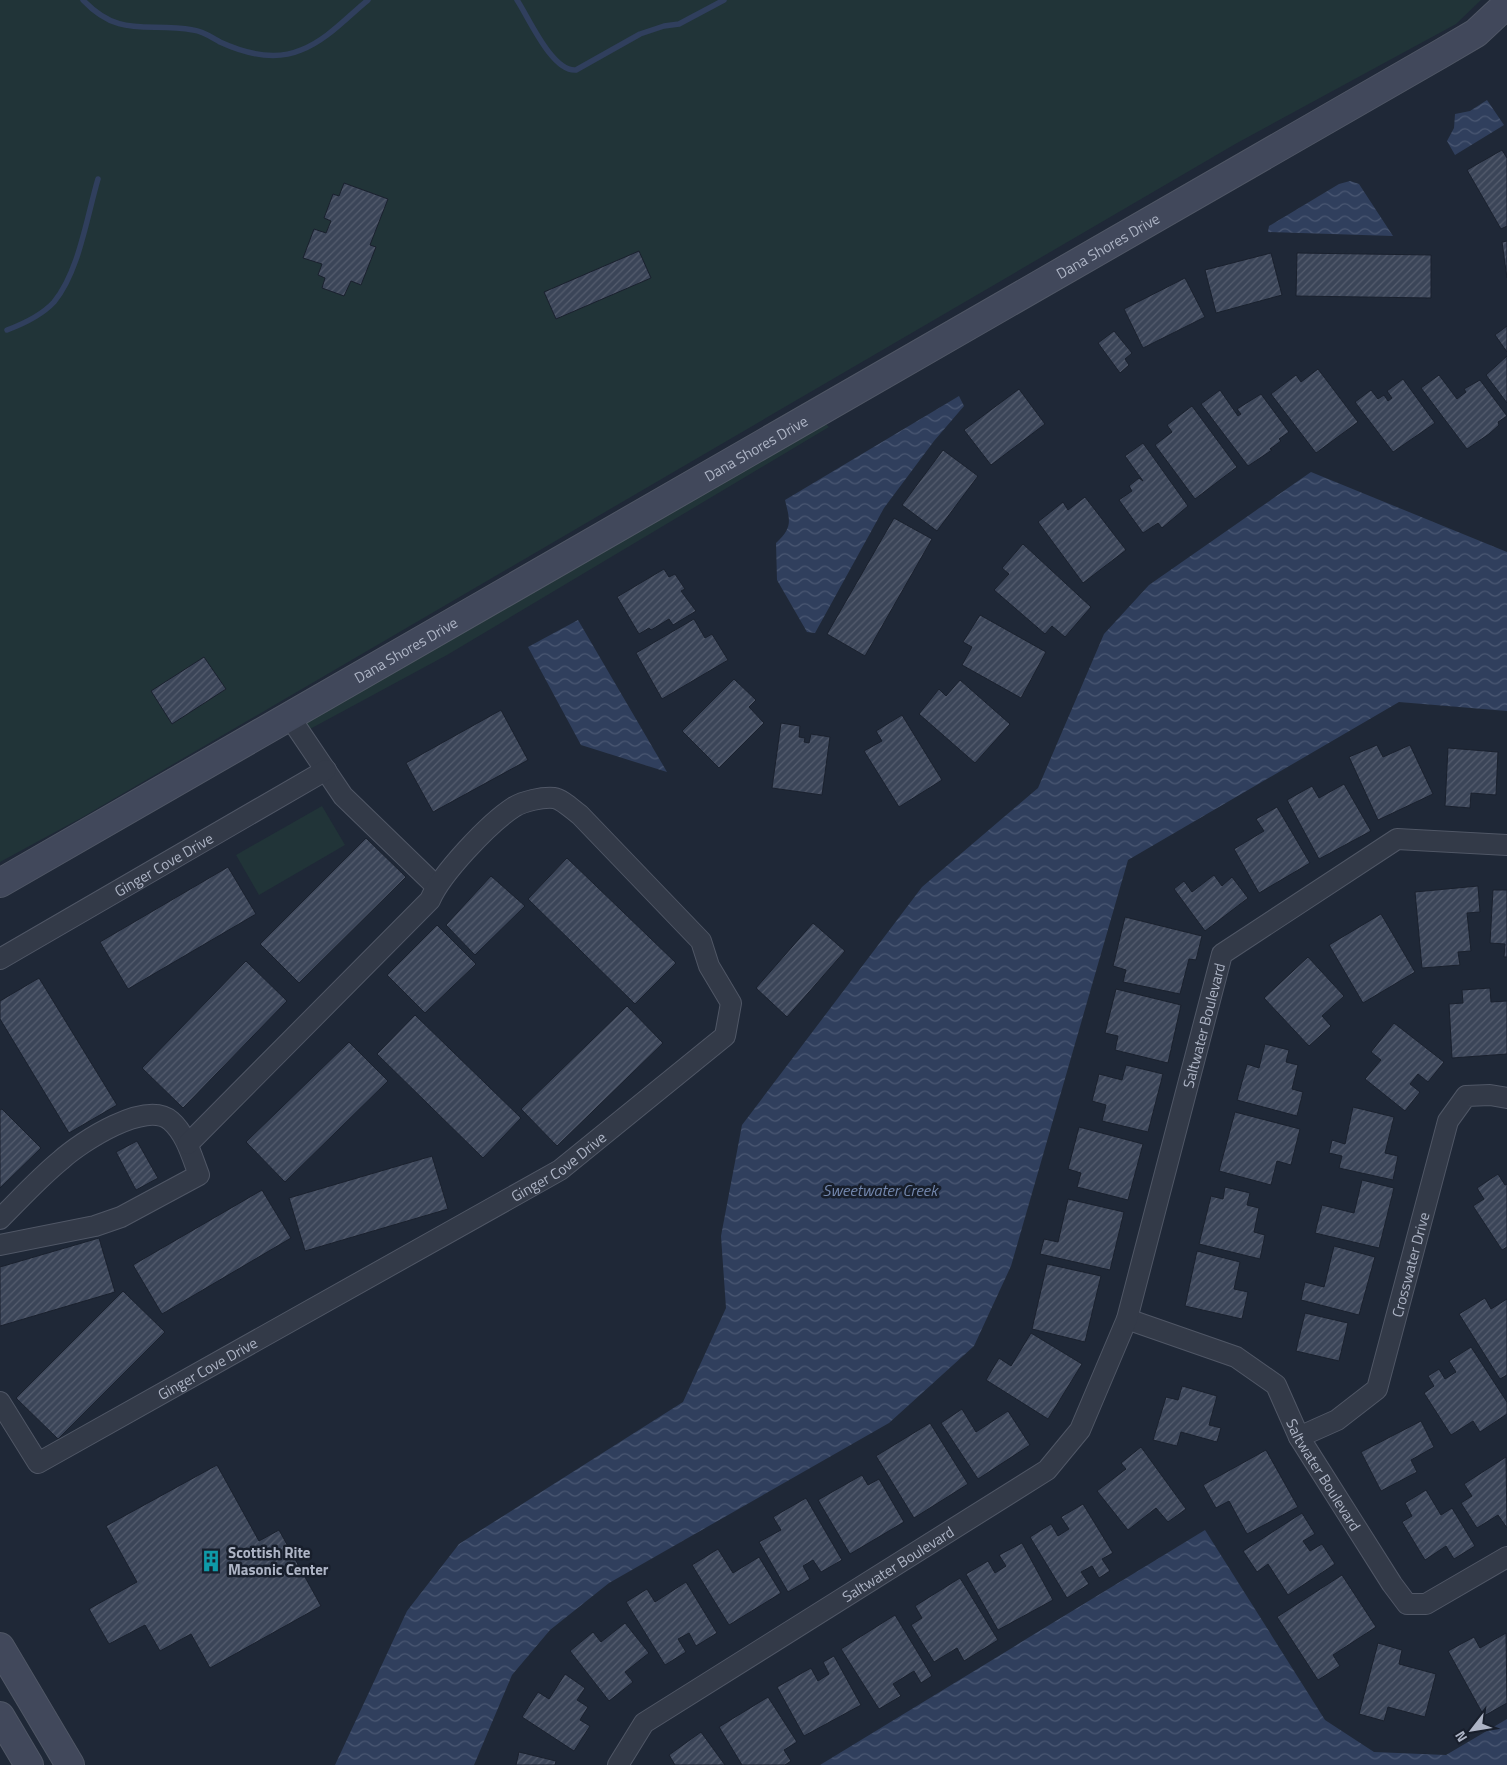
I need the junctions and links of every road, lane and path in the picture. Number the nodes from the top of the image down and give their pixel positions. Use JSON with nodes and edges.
{"nodes":[{"id":1,"x":1507,"y":4,"type":"edge"},
{"id":2,"x":289,"y":716,"type":"junction"},
{"id":3,"x":326,"y":770,"type":"junction"},
{"id":4,"x":1507,"y":845,"type":"edge"},
{"id":5,"x":0,"y":883,"type":"edge"},
{"id":6,"x":436,"y":886,"type":"junction"},
{"id":7,"x":0,"y":959,"type":"edge"},
{"id":8,"x":1507,"y":1098,"type":"edge"},
{"id":9,"x":188,"y":1144,"type":"junction"},
{"id":10,"x":0,"y":1219,"type":"edge"},
{"id":11,"x":0,"y":1245,"type":"edge"},
{"id":12,"x":1127,"y":1319,"type":"junction"},
{"id":13,"x":0,"y":1402,"type":"edge"},
{"id":14,"x":1299,"y":1437,"type":"junction"},
{"id":15,"x":1507,"y":1557,"type":"edge"},
{"id":16,"x":0,"y":1647,"type":"edge"},
{"id":17,"x":0,"y":1716,"type":"edge"},
{"id":18,"x":29,"y":1765,"type":"edge"},
{"id":19,"x":70,"y":1765,"type":"edge"},
{"id":20,"x":618,"y":1765,"type":"edge"}],
"edges":[{"from":1,"to":2,"type":"street","name":"Dana Shores Drive"},
{"from":2,"to":3,"type":"street"},
{"from":2,"to":5,"type":"street","name":"Dana Shores Drive"},
{"from":3,"to":6,"type":"street"},
{"from":3,"to":7,"type":"street","name":"Ginger Cove Drive"},
{"from":4,"to":12,"type":"street","name":"Saltwater Boulevard"},
{"from":6,"to":9,"type":"street","name":"Ginger Cove Drive"},
{"from":6,"to":13,"type":"street","name":"Ginger Cove Drive"},
{"from":8,"to":14,"type":"street","name":"Crosswater Drive"},
{"from":9,"to":10,"type":"street"},
{"from":9,"to":11,"type":"street"},
{"from":12,"to":14,"type":"street","name":"Saltwater Boulevard"},
{"from":12,"to":20,"type":"street","name":"Saltwater Boulevard"},
{"from":14,"to":15,"type":"street","name":"Saltwater Boulevard"},
{"from":16,"to":19,"type":"street"},
{"from":17,"to":18,"type":"street"}]}
